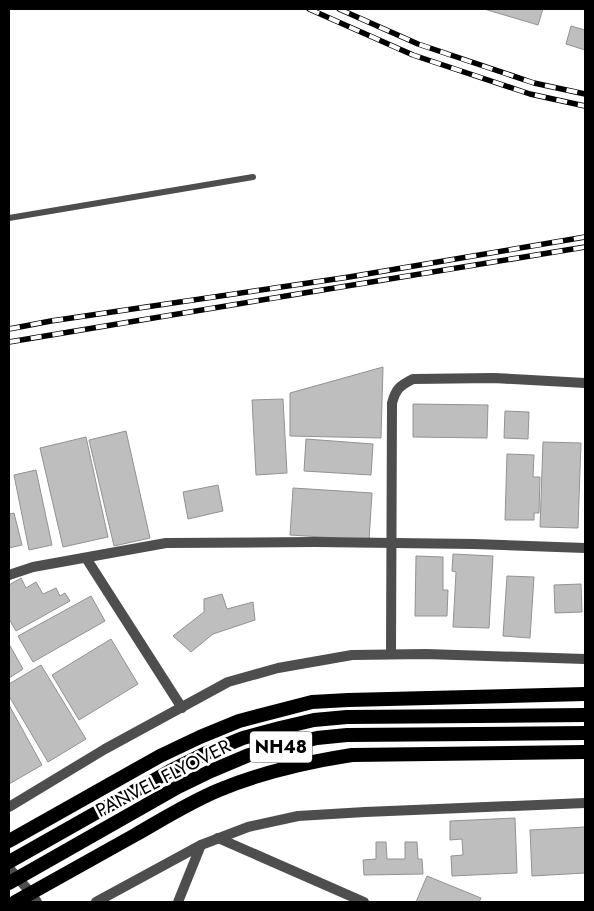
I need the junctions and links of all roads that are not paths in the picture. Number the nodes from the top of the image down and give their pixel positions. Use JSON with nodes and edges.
{"nodes":[{"id":1,"x":253,"y":177,"type":"dead end"},
{"id":2,"x":9,"y":218,"type":"edge"},
{"id":3,"x":585,"y":383,"type":"edge"},
{"id":4,"x":391,"y":543,"type":"junction"},
{"id":5,"x":585,"y":548,"type":"edge"},
{"id":6,"x":86,"y":558,"type":"junction"},
{"id":7,"x":9,"y":575,"type":"edge"},
{"id":8,"x":391,"y":654,"type":"junction"},
{"id":9,"x":585,"y":659,"type":"edge"},
{"id":10,"x":585,"y":694,"type":"edge"},
{"id":11,"x":182,"y":708,"type":"junction"},
{"id":12,"x":585,"y":715,"type":"edge"},
{"id":13,"x":585,"y":733,"type":"edge"},
{"id":14,"x":585,"y":752,"type":"edge"},
{"id":15,"x":585,"y":803,"type":"edge"},
{"id":16,"x":9,"y":807,"type":"edge"},
{"id":17,"x":218,"y":838,"type":"junction"},
{"id":18,"x":9,"y":841,"type":"edge"},
{"id":19,"x":201,"y":844,"type":"junction"},
{"id":20,"x":9,"y":862,"type":"edge"},
{"id":21,"x":9,"y":868,"type":"edge"},
{"id":22,"x":9,"y":883,"type":"edge"},
{"id":23,"x":34,"y":898,"type":"edge"},
{"id":24,"x":15,"y":902,"type":"edge"},
{"id":25,"x":96,"y":902,"type":"edge"},
{"id":26,"x":178,"y":902,"type":"edge"},
{"id":27,"x":364,"y":902,"type":"edge"}],
"edges":[{"from":1,"to":2,"type":"lane"},
{"from":3,"to":4,"type":"street"},
{"from":4,"to":5,"type":"street"},
{"from":4,"to":6,"type":"street"},
{"from":4,"to":8,"type":"street"},
{"from":6,"to":7,"type":"street"},
{"from":6,"to":11,"type":"street"},
{"from":8,"to":9,"type":"street"},
{"from":8,"to":11,"type":"street"},
{"from":10,"to":18,"type":"highway"},
{"from":11,"to":16,"type":"street"},
{"from":12,"to":20,"type":"highway","name":"PANVEL FLYOVER","number":"NH48"},
{"from":13,"to":22,"type":"highway","name":"PANVEL FLYOVER","number":"NH48"},
{"from":14,"to":23,"type":"highway"},
{"from":15,"to":17,"type":"street"},
{"from":17,"to":19,"type":"street"},
{"from":17,"to":27,"type":"street"},
{"from":19,"to":25,"type":"street"},
{"from":19,"to":26,"type":"street"},
{"from":21,"to":23,"type":"street"},
{"from":23,"to":24,"type":"highway"}]}
